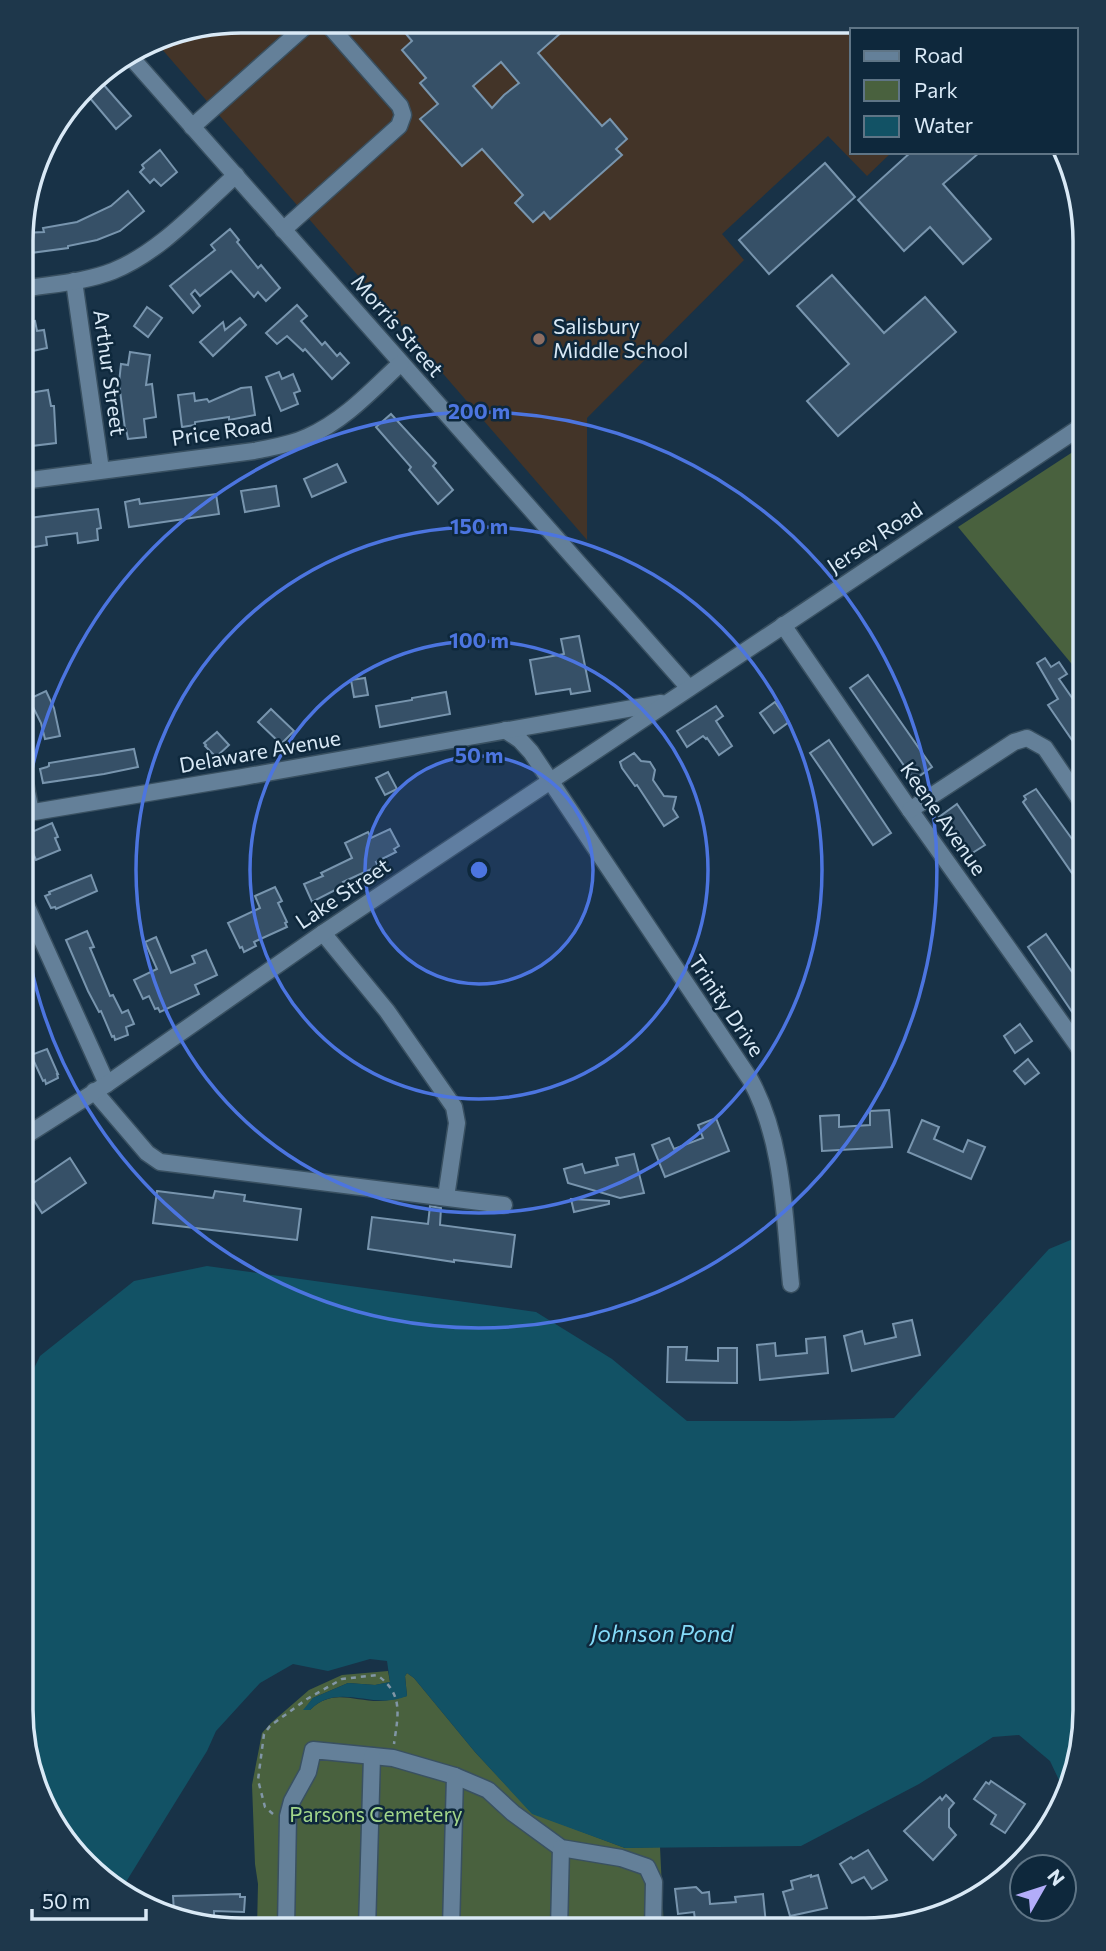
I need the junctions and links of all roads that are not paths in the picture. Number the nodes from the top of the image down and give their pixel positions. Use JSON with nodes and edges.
{"nodes":[{"id":1,"x":297,"y":34,"type":"edge"},
{"id":2,"x":337,"y":34,"type":"edge"},
{"id":3,"x":135,"y":62,"type":"edge"},
{"id":4,"x":192,"y":127,"type":"junction"},
{"id":5,"x":236,"y":175,"type":"junction"},
{"id":6,"x":283,"y":230,"type":"junction"},
{"id":7,"x":74,"y":281,"type":"junction"},
{"id":8,"x":33,"y":287,"type":"edge"},
{"id":9,"x":401,"y":363,"type":"junction"},
{"id":10,"x":1073,"y":432,"type":"edge"},
{"id":11,"x":101,"y":470,"type":"junction"},
{"id":12,"x":33,"y":480,"type":"edge"},
{"id":13,"x":783,"y":625,"type":"junction"},
{"id":14,"x":689,"y":688,"type":"junction"},
{"id":15,"x":667,"y":702,"type":"junction"},
{"id":16,"x":505,"y":730,"type":"junction"},
{"id":17,"x":550,"y":782,"type":"junction"},
{"id":18,"x":1073,"y":789,"type":"edge"},
{"id":19,"x":910,"y":810,"type":"junction"},
{"id":20,"x":33,"y":812,"type":"edge"},
{"id":21,"x":33,"y":923,"type":"edge"},
{"id":22,"x":323,"y":933,"type":"junction"},
{"id":23,"x":1072,"y":1038,"type":"edge"},
{"id":24,"x":101,"y":1088,"type":"junction"},
{"id":25,"x":33,"y":1131,"type":"edge"},
{"id":26,"x":446,"y":1197,"type":"junction"},
{"id":27,"x":504,"y":1205,"type":"dead end"},
{"id":28,"x":791,"y":1283,"type":"dead end"},
{"id":29,"x":372,"y":1756,"type":"junction"},
{"id":30,"x":455,"y":1776,"type":"junction"},
{"id":31,"x":561,"y":1848,"type":"junction"},
{"id":32,"x":286,"y":1918,"type":"edge"},
{"id":33,"x":367,"y":1918,"type":"edge"},
{"id":34,"x":451,"y":1918,"type":"edge"},
{"id":35,"x":559,"y":1918,"type":"edge"},
{"id":36,"x":653,"y":1918,"type":"edge"}],
"edges":[{"from":1,"to":4,"type":"street"},
{"from":2,"to":6,"type":"street"},
{"from":3,"to":4,"type":"street","name":"Morris Street"},
{"from":4,"to":5,"type":"street","name":"Morris Street"},
{"from":5,"to":6,"type":"street","name":"Morris Street"},
{"from":5,"to":7,"type":"street"},
{"from":6,"to":9,"type":"street","name":"Morris Street"},
{"from":7,"to":8,"type":"street"},
{"from":7,"to":11,"type":"street","name":"Arthur Street"},
{"from":9,"to":11,"type":"street","name":"Price Road"},
{"from":9,"to":14,"type":"street","name":"Morris Street"},
{"from":10,"to":13,"type":"street","name":"Jersey Road"},
{"from":11,"to":12,"type":"street","name":"Price Road"},
{"from":13,"to":14,"type":"street","name":"Jersey Road"},
{"from":13,"to":19,"type":"street","name":"Keene Avenue"},
{"from":14,"to":15,"type":"street","name":"Lake Street"},
{"from":15,"to":16,"type":"street","name":"Delaware Avenue"},
{"from":15,"to":17,"type":"street","name":"Lake Street"},
{"from":16,"to":17,"type":"street"},
{"from":16,"to":20,"type":"street","name":"Delaware Avenue"},
{"from":17,"to":22,"type":"street","name":"Lake Street"},
{"from":17,"to":28,"type":"street","name":"Trinity Drive"},
{"from":18,"to":19,"type":"street"},
{"from":19,"to":23,"type":"street","name":"Keene Avenue"},
{"from":21,"to":24,"type":"street"},
{"from":22,"to":24,"type":"street","name":"Lake Street"},
{"from":22,"to":26,"type":"street"},
{"from":24,"to":25,"type":"street","name":"Lake Street"},
{"from":24,"to":26,"type":"street"},
{"from":26,"to":27,"type":"street"},
{"from":29,"to":30,"type":"street"},
{"from":29,"to":32,"type":"street"},
{"from":29,"to":33,"type":"street"},
{"from":30,"to":31,"type":"street"},
{"from":30,"to":34,"type":"street"},
{"from":31,"to":35,"type":"street"},
{"from":31,"to":36,"type":"street"}]}
